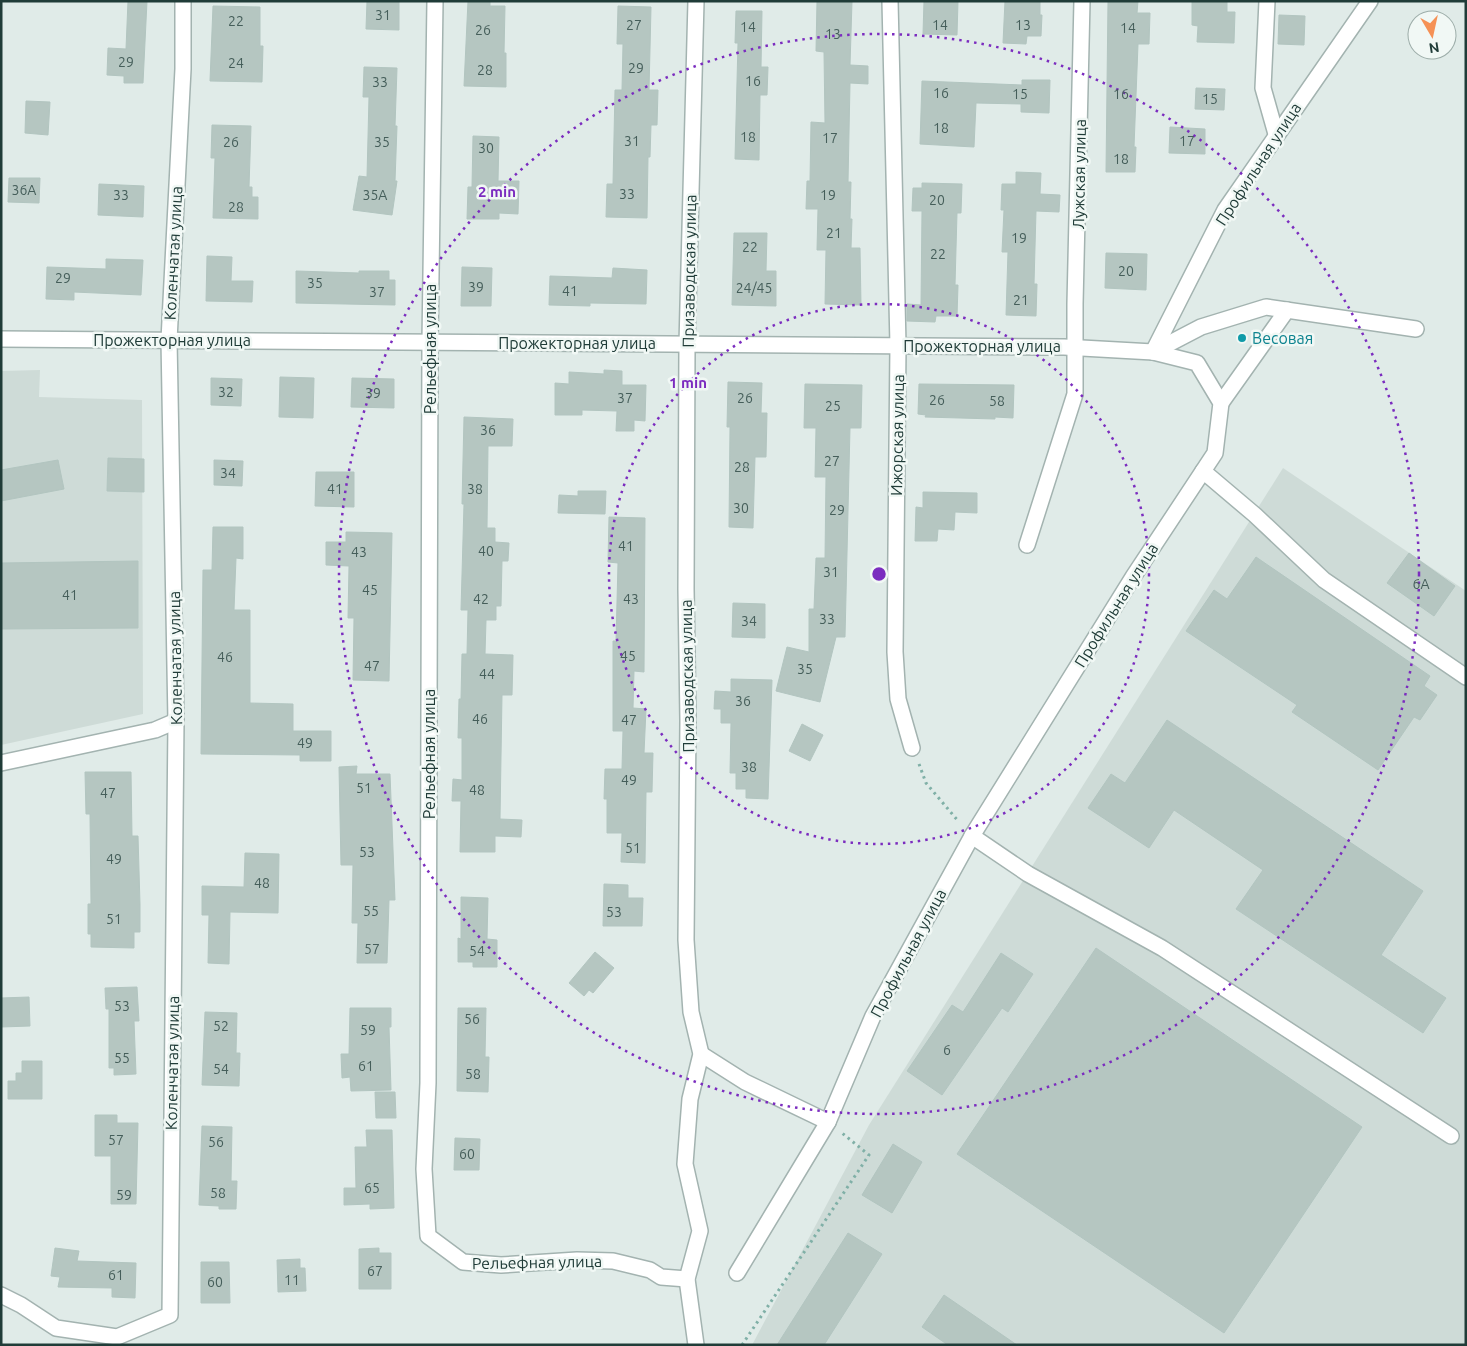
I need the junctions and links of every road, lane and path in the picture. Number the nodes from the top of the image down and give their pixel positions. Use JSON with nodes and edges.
{"nodes":[{"id":1,"x":182,"y":1,"type":"edge"},
{"id":2,"x":435,"y":1,"type":"edge"},
{"id":3,"x":696,"y":1,"type":"edge"},
{"id":4,"x":890,"y":1,"type":"edge"},
{"id":5,"x":1082,"y":1,"type":"edge"},
{"id":6,"x":1267,"y":1,"type":"edge"},
{"id":7,"x":1370,"y":1,"type":"edge"},
{"id":8,"x":1276,"y":134,"type":"junction"},
{"id":9,"x":1287,"y":310,"type":"junction"},
{"id":10,"x":1416,"y":328,"type":"dead end"},
{"id":11,"x":1,"y":338,"type":"edge"},
{"id":12,"x":169,"y":340,"type":"junction"},
{"id":13,"x":430,"y":342,"type":"junction"},
{"id":14,"x":687,"y":344,"type":"junction"},
{"id":15,"x":898,"y":346,"type":"junction"},
{"id":16,"x":1075,"y":347,"type":"junction"},
{"id":17,"x":1153,"y":352,"type":"junction"},
{"id":18,"x":1221,"y":403,"type":"junction"},
{"id":19,"x":1203,"y":471,"type":"junction"},
{"id":20,"x":1027,"y":545,"type":"dead end"},
{"id":21,"x":1466,"y":677,"type":"edge"},
{"id":22,"x":176,"y":721,"type":"junction"},
{"id":23,"x":912,"y":748,"type":"joint"},
{"id":24,"x":1,"y":763,"type":"edge"},
{"id":25,"x":972,"y":836,"type":"junction"},
{"id":26,"x":701,"y":1054,"type":"junction"},
{"id":27,"x":828,"y":1122,"type":"junction"},
{"id":28,"x":1451,"y":1136,"type":"dead end"},
{"id":29,"x":737,"y":1273,"type":"dead end"},
{"id":30,"x":687,"y":1279,"type":"junction"},
{"id":31,"x":1,"y":1295,"type":"edge"},
{"id":32,"x":696,"y":1345,"type":"edge"},
{"id":33,"x":742,"y":1345,"type":"edge"}],
"edges":[{"from":1,"to":12,"type":"street","name":"Коленчатая улица"},
{"from":2,"to":13,"type":"street","name":"Рельефная улица"},
{"from":3,"to":14,"type":"street","name":"Призаводская улица"},
{"from":4,"to":15,"type":"street","name":"Ижорская улица"},
{"from":5,"to":16,"type":"street","name":"Лужская улица"},
{"from":6,"to":8,"type":"street"},
{"from":7,"to":8,"type":"street","name":"Профильная улица"},
{"from":8,"to":17,"type":"street","name":"Профильная улица"},
{"from":9,"to":10,"type":"street"},
{"from":9,"to":17,"type":"street"},
{"from":9,"to":18,"type":"street"},
{"from":11,"to":12,"type":"street","name":"Прожекторная улица"},
{"from":12,"to":13,"type":"street","name":"Прожекторная улица"},
{"from":12,"to":22,"type":"street","name":"Коленчатая улица"},
{"from":13,"to":14,"type":"street","name":"Прожекторная улица"},
{"from":13,"to":30,"type":"street","name":"Рельефная улица"},
{"from":14,"to":15,"type":"street","name":"Прожекторная улица"},
{"from":14,"to":26,"type":"street","name":"Призаводская улица"},
{"from":15,"to":16,"type":"street","name":"Прожекторная улица"},
{"from":15,"to":23,"type":"street","name":"Ижорская улица"},
{"from":16,"to":17,"type":"street","name":"Прожекторная улица"},
{"from":16,"to":20,"type":"street","name":"Лужская улица"},
{"from":17,"to":18,"type":"street"},
{"from":18,"to":19,"type":"street","name":"Профильная улица"},
{"from":19,"to":21,"type":"street"},
{"from":19,"to":25,"type":"street","name":"Профильная улица"},
{"from":22,"to":24,"type":"street"},
{"from":22,"to":31,"type":"street","name":"Коленчатая улица"},
{"from":23,"to":25,"type":"path"},
{"from":25,"to":27,"type":"street","name":"Профильная улица"},
{"from":25,"to":28,"type":"street"},
{"from":26,"to":27,"type":"street"},
{"from":26,"to":30,"type":"street","name":"Призаводская улица"},
{"from":27,"to":29,"type":"street","name":"Профильная улица"},
{"from":27,"to":33,"type":"path"},
{"from":30,"to":32,"type":"street","name":"Призаводская улица"}]}
